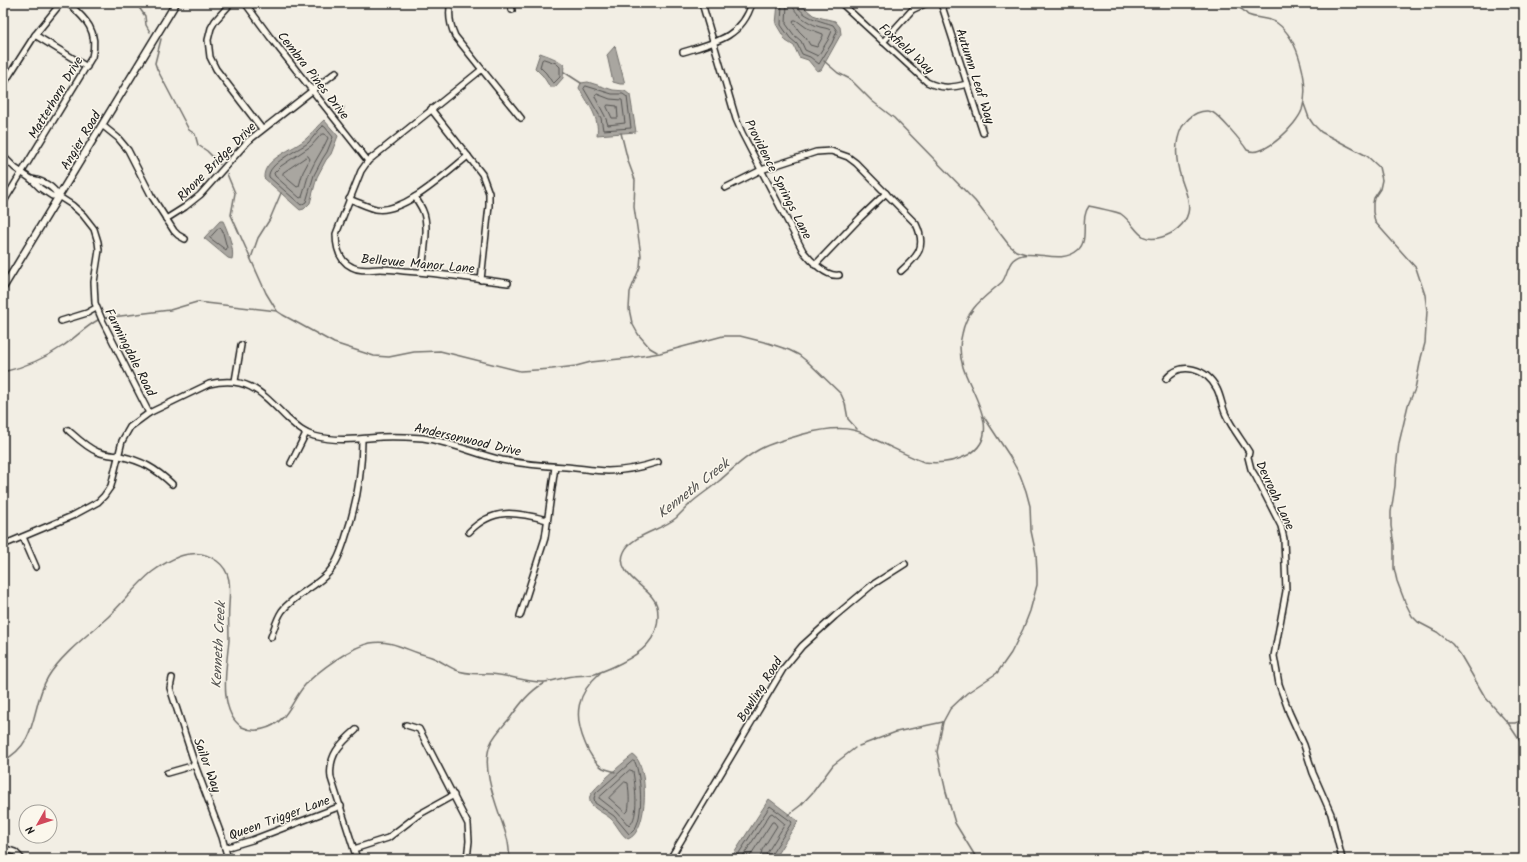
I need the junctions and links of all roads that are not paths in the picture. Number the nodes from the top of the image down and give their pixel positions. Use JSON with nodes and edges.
{"nodes":[{"id":1,"x":61,"y":3,"type":"edge"},
{"id":2,"x":68,"y":3,"type":"edge"},
{"id":3,"x":176,"y":3,"type":"edge"},
{"id":4,"x":230,"y":3,"type":"edge"},
{"id":5,"x":245,"y":3,"type":"edge"},
{"id":6,"x":451,"y":3,"type":"edge"},
{"id":7,"x":510,"y":3,"type":"edge"},
{"id":8,"x":702,"y":3,"type":"edge"},
{"id":9,"x":752,"y":3,"type":"edge"},
{"id":10,"x":841,"y":3,"type":"edge"},
{"id":11,"x":927,"y":3,"type":"edge"},
{"id":12,"x":941,"y":3,"type":"edge"},
{"id":13,"x":512,"y":10,"type":"dead end"},
{"id":14,"x":35,"y":35,"type":"junction"},
{"id":15,"x":714,"y":42,"type":"junction"},
{"id":16,"x":883,"y":42,"type":"junction"},
{"id":17,"x":683,"y":52,"type":"dead end"},
{"id":18,"x":87,"y":67,"type":"junction"},
{"id":19,"x":481,"y":70,"type":"junction"},
{"id":20,"x":336,"y":72,"type":"dead end"},
{"id":21,"x":967,"y":84,"type":"junction"},
{"id":22,"x":3,"y":85,"type":"edge"},
{"id":23,"x":312,"y":90,"type":"junction"},
{"id":24,"x":431,"y":109,"type":"junction"},
{"id":25,"x":521,"y":118,"type":"dead end"},
{"id":26,"x":102,"y":125,"type":"junction"},
{"id":27,"x":262,"y":129,"type":"junction"},
{"id":28,"x":983,"y":133,"type":"dead end"},
{"id":29,"x":3,"y":156,"type":"edge"},
{"id":30,"x":468,"y":156,"type":"junction"},
{"id":31,"x":368,"y":161,"type":"junction"},
{"id":32,"x":761,"y":170,"type":"junction"},
{"id":33,"x":22,"y":173,"type":"junction"},
{"id":34,"x":725,"y":188,"type":"dead end"},
{"id":35,"x":886,"y":193,"type":"junction"},
{"id":36,"x":58,"y":196,"type":"junction"},
{"id":37,"x":415,"y":197,"type":"junction"},
{"id":38,"x":349,"y":199,"type":"junction"},
{"id":39,"x":3,"y":203,"type":"edge"},
{"id":40,"x":166,"y":219,"type":"junction"},
{"id":41,"x":185,"y":239,"type":"dead end"},
{"id":42,"x":815,"y":265,"type":"junction"},
{"id":43,"x":901,"y":271,"type":"dead end"},
{"id":44,"x":422,"y":272,"type":"junction"},
{"id":45,"x":839,"y":274,"type":"dead end"},
{"id":46,"x":481,"y":280,"type":"junction"},
{"id":47,"x":508,"y":283,"type":"dead end"},
{"id":48,"x":3,"y":288,"type":"edge"},
{"id":49,"x":96,"y":308,"type":"junction"},
{"id":50,"x":61,"y":321,"type":"dead end"},
{"id":51,"x":240,"y":345,"type":"dead end"},
{"id":52,"x":1166,"y":379,"type":"dead end"},
{"id":53,"x":235,"y":381,"type":"junction"},
{"id":54,"x":150,"y":413,"type":"junction"},
{"id":55,"x":68,"y":430,"type":"dead end"},
{"id":56,"x":306,"y":433,"type":"junction"},
{"id":57,"x":362,"y":440,"type":"junction"},
{"id":58,"x":118,"y":456,"type":"junction"},
{"id":59,"x":658,"y":462,"type":"dead end"},
{"id":60,"x":291,"y":463,"type":"dead end"},
{"id":61,"x":555,"y":467,"type":"junction"},
{"id":62,"x":172,"y":484,"type":"dead end"},
{"id":63,"x":547,"y":520,"type":"junction"},
{"id":64,"x":469,"y":532,"type":"dead end"},
{"id":65,"x":23,"y":537,"type":"junction"},
{"id":66,"x":3,"y":545,"type":"edge"},
{"id":67,"x":905,"y":564,"type":"dead end"},
{"id":68,"x":36,"y":567,"type":"dead end"},
{"id":69,"x":520,"y":616,"type":"dead end"},
{"id":70,"x":271,"y":637,"type":"dead end"},
{"id":71,"x":172,"y":678,"type":"dead end"},
{"id":72,"x":406,"y":725,"type":"dead end"},
{"id":73,"x":356,"y":730,"type":"dead end"},
{"id":74,"x":195,"y":765,"type":"junction"},
{"id":75,"x":167,"y":773,"type":"dead end"},
{"id":76,"x":454,"y":795,"type":"junction"},
{"id":77,"x":341,"y":806,"type":"junction"},
{"id":78,"x":3,"y":848,"type":"edge"},
{"id":79,"x":225,"y":848,"type":"junction"},
{"id":80,"x":354,"y":849,"type":"junction"},
{"id":81,"x":22,"y":859,"type":"edge"},
{"id":82,"x":228,"y":859,"type":"edge"},
{"id":83,"x":357,"y":859,"type":"edge"},
{"id":84,"x":467,"y":859,"type":"edge"},
{"id":85,"x":670,"y":859,"type":"edge"},
{"id":86,"x":1342,"y":859,"type":"edge"}],
"edges":[{"from":1,"to":14,"type":"street"},
{"from":2,"to":18,"type":"street","name":"Matterhorn Drive"},
{"from":3,"to":26,"type":"street","name":"Angier Road"},
{"from":4,"to":27,"type":"street"},
{"from":5,"to":23,"type":"street","name":"Cembra Pines Drive"},
{"from":6,"to":19,"type":"street"},
{"from":7,"to":13,"type":"street"},
{"from":8,"to":15,"type":"street","name":"Providence Springs Lane"},
{"from":9,"to":15,"type":"street"},
{"from":10,"to":16,"type":"street","name":"Foxfield Way"},
{"from":11,"to":16,"type":"street"},
{"from":12,"to":21,"type":"street","name":"Autumn Leaf Way"},
{"from":14,"to":18,"type":"street"},
{"from":14,"to":22,"type":"street"},
{"from":15,"to":17,"type":"street"},
{"from":15,"to":32,"type":"street","name":"Providence Springs Lane"},
{"from":16,"to":21,"type":"street","name":"Foxfield Way"},
{"from":18,"to":33,"type":"street","name":"Matterhorn Drive"},
{"from":19,"to":24,"type":"street","name":"Bellevue Manor Lane"},
{"from":19,"to":25,"type":"street"},
{"from":20,"to":23,"type":"street","name":"Rhone Bridge Drive"},
{"from":21,"to":28,"type":"street","name":"Autumn Leaf Way"},
{"from":23,"to":27,"type":"street","name":"Rhone Bridge Drive"},
{"from":23,"to":31,"type":"street","name":"Cembra Pines Drive"},
{"from":24,"to":30,"type":"street"},
{"from":24,"to":31,"type":"street","name":"Bellevue Manor Lane"},
{"from":26,"to":36,"type":"street","name":"Angier Road"},
{"from":26,"to":40,"type":"street"},
{"from":27,"to":40,"type":"street","name":"Rhone Bridge Drive"},
{"from":29,"to":33,"type":"street","name":"Farmingdale Road"},
{"from":30,"to":37,"type":"street"},
{"from":30,"to":46,"type":"street"},
{"from":31,"to":38,"type":"street","name":"Bellevue Manor Lane"},
{"from":32,"to":34,"type":"street"},
{"from":32,"to":35,"type":"street"},
{"from":32,"to":42,"type":"street","name":"Providence Springs Lane"},
{"from":33,"to":36,"type":"street","name":"Farmingdale Road"},
{"from":33,"to":39,"type":"street","name":"Matterhorn Drive"},
{"from":35,"to":42,"type":"street"},
{"from":35,"to":43,"type":"street"},
{"from":36,"to":48,"type":"street","name":"Angier Road"},
{"from":36,"to":49,"type":"street","name":"Farmingdale Road"},
{"from":37,"to":38,"type":"street"},
{"from":37,"to":44,"type":"street"},
{"from":38,"to":44,"type":"street","name":"Bellevue Manor Lane"},
{"from":40,"to":41,"type":"street"},
{"from":42,"to":45,"type":"street","name":"Providence Springs Lane"},
{"from":44,"to":46,"type":"street","name":"Bellevue Manor Lane"},
{"from":46,"to":47,"type":"street","name":"Bellevue Manor Lane"},
{"from":49,"to":50,"type":"street"},
{"from":49,"to":54,"type":"street","name":"Farmingdale Road"},
{"from":51,"to":53,"type":"street"},
{"from":52,"to":86,"type":"street","name":"Devroah Lane"},
{"from":53,"to":54,"type":"street","name":"Andersonwood Drive"},
{"from":53,"to":56,"type":"street","name":"Andersonwood Drive"},
{"from":54,"to":58,"type":"street","name":"Andersonwood Drive"},
{"from":55,"to":58,"type":"street"},
{"from":56,"to":57,"type":"street","name":"Andersonwood Drive"},
{"from":56,"to":60,"type":"street"},
{"from":57,"to":61,"type":"street","name":"Andersonwood Drive"},
{"from":57,"to":70,"type":"street"},
{"from":58,"to":62,"type":"street"},
{"from":58,"to":65,"type":"street","name":"Andersonwood Drive"},
{"from":59,"to":61,"type":"street","name":"Andersonwood Drive"},
{"from":61,"to":63,"type":"street"},
{"from":63,"to":64,"type":"street"},
{"from":63,"to":69,"type":"street"},
{"from":65,"to":66,"type":"street","name":"Andersonwood Drive"},
{"from":65,"to":68,"type":"street"},
{"from":67,"to":85,"type":"street","name":"Bowling Road"},
{"from":71,"to":74,"type":"street","name":"Sailor Way"},
{"from":72,"to":76,"type":"street"},
{"from":73,"to":77,"type":"street"},
{"from":74,"to":75,"type":"street"},
{"from":74,"to":79,"type":"street","name":"Sailor Way"},
{"from":76,"to":80,"type":"street"},
{"from":76,"to":84,"type":"street"},
{"from":77,"to":79,"type":"street","name":"Queen Trigger Lane"},
{"from":77,"to":80,"type":"street"},
{"from":78,"to":81,"type":"street"},
{"from":79,"to":82,"type":"street","name":"Sailor Way"},
{"from":80,"to":83,"type":"street"}]}
